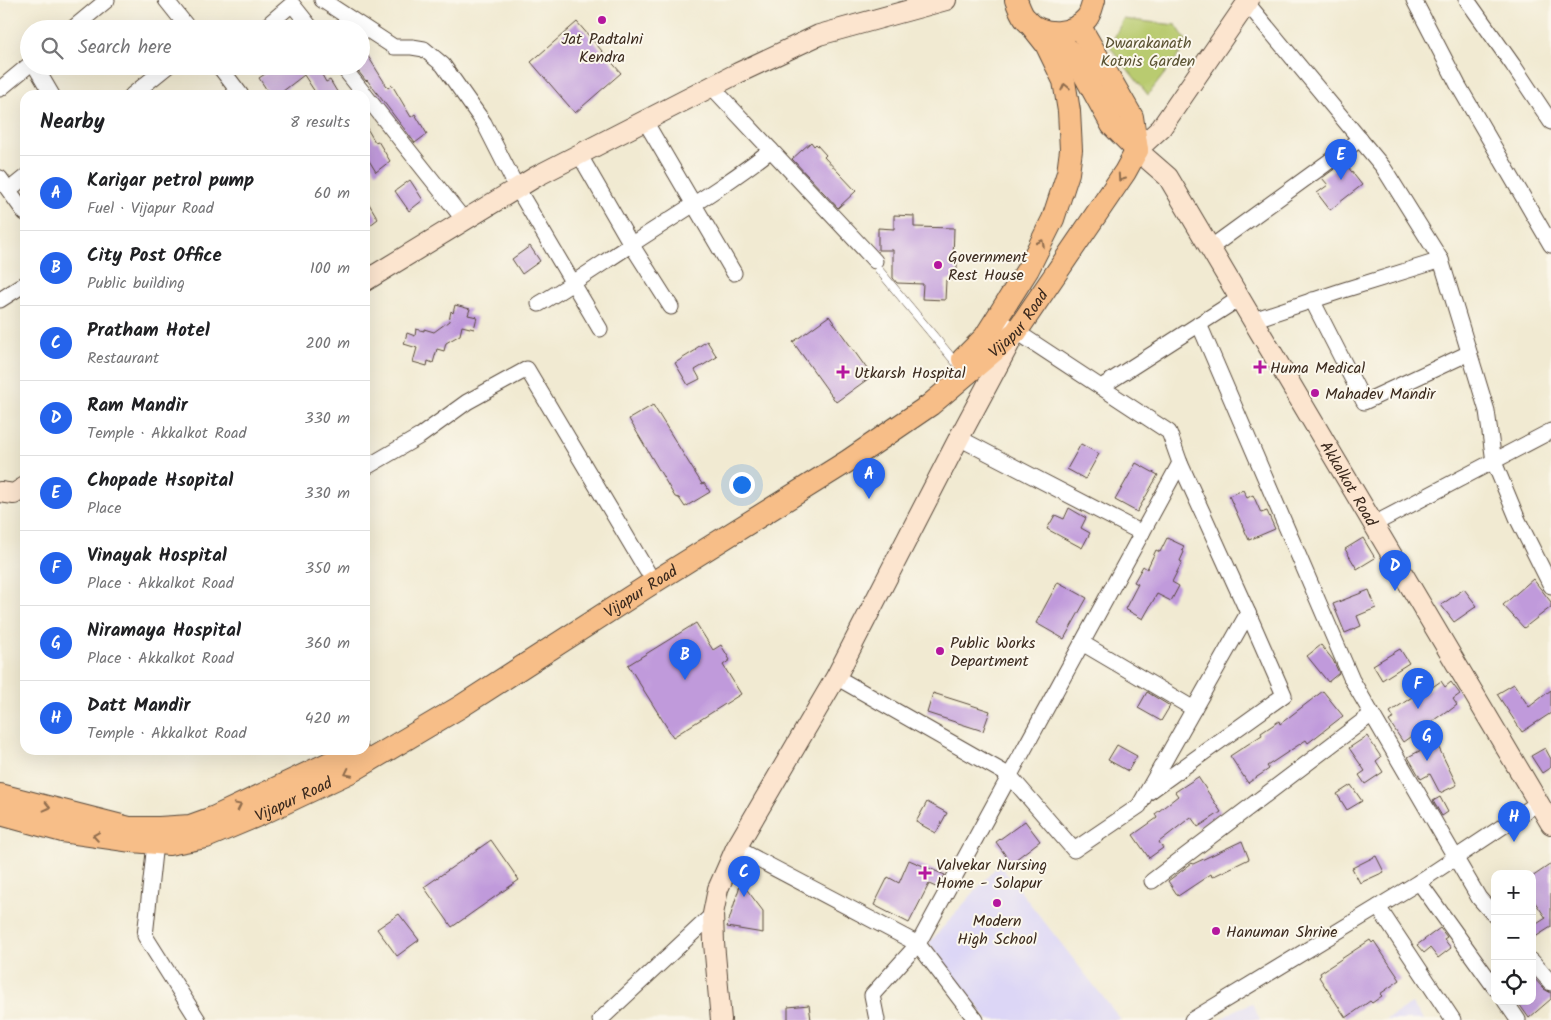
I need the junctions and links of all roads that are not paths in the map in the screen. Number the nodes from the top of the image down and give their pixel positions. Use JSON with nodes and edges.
{"nodes":[{"id":1,"x":107,"y":0,"type":"edge"},
{"id":2,"x":166,"y":0,"type":"edge"},
{"id":3,"x":322,"y":0,"type":"edge"},
{"id":4,"x":946,"y":0,"type":"edge"},
{"id":5,"x":1016,"y":0,"type":"edge"},
{"id":6,"x":1094,"y":0,"type":"edge"},
{"id":7,"x":1414,"y":0,"type":"edge"},
{"id":8,"x":1467,"y":0,"type":"edge"},
{"id":9,"x":1248,"y":1,"type":"edge"},
{"id":10,"x":83,"y":20,"type":"edge"},
{"id":11,"x":182,"y":20,"type":"edge"},
{"id":12,"x":273,"y":20,"type":"edge"},
{"id":13,"x":305,"y":20,"type":"edge"},
{"id":14,"x":353,"y":20,"type":"edge"},
{"id":15,"x":1027,"y":20,"type":"junction"},
{"id":16,"x":1062,"y":30,"type":"junction"},
{"id":17,"x":370,"y":31,"type":"edge"},
{"id":18,"x":20,"y":72,"type":"edge"},
{"id":19,"x":40,"y":75,"type":"edge"},
{"id":20,"x":157,"y":75,"type":"edge"},
{"id":21,"x":226,"y":75,"type":"edge"},
{"id":22,"x":349,"y":75,"type":"edge"},
{"id":23,"x":711,"y":86,"type":"junction"},
{"id":24,"x":0,"y":89,"type":"edge"},
{"id":25,"x":49,"y":90,"type":"edge"},
{"id":26,"x":138,"y":90,"type":"edge"},
{"id":27,"x":237,"y":90,"type":"edge"},
{"id":28,"x":361,"y":90,"type":"edge"},
{"id":29,"x":370,"y":101,"type":"edge"},
{"id":30,"x":644,"y":121,"type":"junction"},
{"id":31,"x":1551,"y":122,"type":"edge"},
{"id":32,"x":1360,"y":139,"type":"junction"},
{"id":33,"x":771,"y":150,"type":"junction"},
{"id":34,"x":1137,"y":150,"type":"junction"},
{"id":35,"x":579,"y":154,"type":"junction"},
{"id":36,"x":20,"y":179,"type":"edge"},
{"id":37,"x":4,"y":184,"type":"edge"},
{"id":38,"x":517,"y":188,"type":"junction"},
{"id":39,"x":693,"y":205,"type":"junction"},
{"id":40,"x":20,"y":206,"type":"edge"},
{"id":41,"x":464,"y":220,"type":"junction"},
{"id":42,"x":631,"y":244,"type":"junction"},
{"id":43,"x":1551,"y":245,"type":"edge"},
{"id":44,"x":1210,"y":248,"type":"junction"},
{"id":45,"x":1441,"y":260,"type":"junction"},
{"id":46,"x":877,"y":265,"type":"joint"},
{"id":47,"x":734,"y":272,"type":"dead end"},
{"id":48,"x":370,"y":273,"type":"edge"},
{"id":49,"x":574,"y":284,"type":"junction"},
{"id":50,"x":20,"y":287,"type":"edge"},
{"id":51,"x":1240,"y":298,"type":"junction"},
{"id":52,"x":0,"y":300,"type":"edge"},
{"id":53,"x":1312,"y":300,"type":"junction"},
{"id":54,"x":539,"y":304,"type":"dead end"},
{"id":55,"x":671,"y":308,"type":"dead end"},
{"id":56,"x":997,"y":318,"type":"junction"},
{"id":57,"x":1253,"y":320,"type":"junction"},
{"id":58,"x":1199,"y":324,"type":"junction"},
{"id":59,"x":600,"y":329,"type":"dead end"},
{"id":60,"x":1016,"y":332,"type":"junction"},
{"id":61,"x":1469,"y":353,"type":"junction"},
{"id":62,"x":957,"y":364,"type":"junction"},
{"id":63,"x":1101,"y":387,"type":"junction"},
{"id":64,"x":1551,"y":431,"type":"edge"},
{"id":65,"x":959,"y":438,"type":"junction"},
{"id":66,"x":1494,"y":462,"type":"junction"},
{"id":67,"x":1180,"y":463,"type":"junction"},
{"id":68,"x":370,"y":465,"type":"edge"},
{"id":69,"x":20,"y":490,"type":"edge"},
{"id":70,"x":0,"y":492,"type":"edge"},
{"id":71,"x":1374,"y":524,"type":"junction"},
{"id":72,"x":1142,"y":533,"type":"junction"},
{"id":73,"x":647,"y":571,"type":"junction"},
{"id":74,"x":1551,"y":586,"type":"edge"},
{"id":75,"x":1248,"y":613,"type":"junction"},
{"id":76,"x":1082,"y":644,"type":"junction"},
{"id":77,"x":836,"y":676,"type":"junction"},
{"id":78,"x":1194,"y":709,"type":"junction"},
{"id":79,"x":1372,"y":714,"type":"junction"},
{"id":80,"x":370,"y":743,"type":"edge"},
{"id":81,"x":346,"y":755,"type":"edge"},
{"id":82,"x":1010,"y":776,"type":"junction"},
{"id":83,"x":1146,"y":794,"type":"junction"},
{"id":84,"x":0,"y":795,"type":"edge"},
{"id":85,"x":1545,"y":800,"type":"edge"},
{"id":86,"x":0,"y":814,"type":"edge"},
{"id":87,"x":1551,"y":824,"type":"edge"},
{"id":88,"x":155,"y":843,"type":"junction"},
{"id":89,"x":736,"y":848,"type":"junction"},
{"id":90,"x":1455,"y":857,"type":"junction"},
{"id":91,"x":1152,"y":882,"type":"dead end"},
{"id":92,"x":1419,"y":882,"type":"junction"},
{"id":93,"x":1378,"y":907,"type":"junction"},
{"id":94,"x":713,"y":914,"type":"junction"},
{"id":95,"x":1494,"y":915,"type":"edge"},
{"id":96,"x":918,"y":944,"type":"junction"},
{"id":97,"x":1536,"y":966,"type":"edge"},
{"id":98,"x":1491,"y":982,"type":"edge"},
{"id":99,"x":1551,"y":983,"type":"edge"},
{"id":100,"x":1507,"y":1005,"type":"edge"},
{"id":101,"x":198,"y":1020,"type":"edge"},
{"id":102,"x":600,"y":1020,"type":"edge"},
{"id":103,"x":721,"y":1020,"type":"edge"},
{"id":104,"x":877,"y":1020,"type":"edge"},
{"id":105,"x":976,"y":1020,"type":"edge"},
{"id":106,"x":1192,"y":1020,"type":"edge"},
{"id":107,"x":1453,"y":1020,"type":"edge"},
{"id":108,"x":1518,"y":1020,"type":"edge"}],
"edges":[{"from":1,"to":10,"type":"street"},
{"from":2,"to":11,"type":"street"},
{"from":3,"to":14,"type":"street"},
{"from":4,"to":23,"type":"main road"},
{"from":5,"to":15,"type":"main road","name":"Vijapur Road"},
{"from":6,"to":16,"type":"main road"},
{"from":7,"to":43,"type":"street"},
{"from":8,"to":31,"type":"street"},
{"from":9,"to":32,"type":"street"},
{"from":9,"to":34,"type":"main road"},
{"from":12,"to":13,"type":"street"},
{"from":15,"to":16,"type":"main road"},
{"from":56,"to":15,"type":"main road","name":"Vijapur Road","one_way":true},
{"from":16,"to":34,"type":"main road"},
{"from":16,"to":34,"type":"main road"},
{"from":17,"to":38,"type":"street"},
{"from":18,"to":24,"type":"street"},
{"from":19,"to":25,"type":"street"},
{"from":20,"to":26,"type":"street"},
{"from":21,"to":27,"type":"street"},
{"from":22,"to":28,"type":"street"},
{"from":23,"to":30,"type":"main road"},
{"from":23,"to":33,"type":"street"},
{"from":29,"to":41,"type":"street"},
{"from":30,"to":35,"type":"main road"},
{"from":30,"to":39,"type":"street"},
{"from":32,"to":44,"type":"street"},
{"from":32,"to":45,"type":"street"},
{"from":33,"to":39,"type":"street"},
{"from":33,"to":46,"type":"street"},
{"from":34,"to":44,"type":"main road","name":"Akkalkot Road"},
{"from":34,"to":60,"type":"main road","name":"Vijapur Road","one_way":true},
{"from":35,"to":38,"type":"main road"},
{"from":35,"to":42,"type":"street"},
{"from":36,"to":37,"type":"street"},
{"from":37,"to":40,"type":"street"},
{"from":38,"to":41,"type":"main road"},
{"from":38,"to":49,"type":"street"},
{"from":39,"to":42,"type":"street"},
{"from":39,"to":47,"type":"street"},
{"from":41,"to":48,"type":"main road"},
{"from":42,"to":49,"type":"street"},
{"from":42,"to":55,"type":"street"},
{"from":44,"to":51,"type":"main road","name":"Akkalkot Road"},
{"from":45,"to":53,"type":"street"},
{"from":45,"to":61,"type":"street"},
{"from":46,"to":62,"type":"lane"},
{"from":49,"to":54,"type":"street"},
{"from":49,"to":59,"type":"street"},
{"from":50,"to":52,"type":"street"},
{"from":51,"to":57,"type":"main road","name":"Akkalkot Road"},
{"from":51,"to":58,"type":"street"},
{"from":53,"to":57,"type":"street"},
{"from":53,"to":61,"type":"street"},
{"from":56,"to":60,"type":"street"},
{"from":56,"to":62,"type":"main road","name":"Vijapur Road"},
{"from":57,"to":71,"type":"main road","name":"Akkalkot Road"},
{"from":58,"to":63,"type":"street"},
{"from":58,"to":79,"type":"street"},
{"from":60,"to":63,"type":"street"},
{"from":60,"to":65,"type":"main road"},
{"from":60,"to":88,"type":"main road","name":"Vijapur Road","one_way":true},
{"from":61,"to":66,"type":"street"},
{"from":62,"to":73,"type":"main road","name":"Vijapur Road"},
{"from":63,"to":67,"type":"street"},
{"from":64,"to":66,"type":"street"},
{"from":65,"to":72,"type":"street"},
{"from":65,"to":77,"type":"main road"},
{"from":66,"to":71,"type":"street"},
{"from":66,"to":74,"type":"street"},
{"from":67,"to":72,"type":"street"},
{"from":67,"to":75,"type":"street"},
{"from":68,"to":73,"type":"street"},
{"from":69,"to":70,"type":"main road"},
{"from":71,"to":85,"type":"main road","name":"Akkalkot Road"},
{"from":72,"to":76,"type":"street"},
{"from":73,"to":80,"type":"main road","name":"Vijapur Road"},
{"from":75,"to":78,"type":"street"},
{"from":75,"to":83,"type":"street"},
{"from":76,"to":78,"type":"street"},
{"from":76,"to":82,"type":"street"},
{"from":77,"to":82,"type":"street"},
{"from":77,"to":89,"type":"main road"},
{"from":78,"to":83,"type":"street"},
{"from":79,"to":90,"type":"street"},
{"from":79,"to":91,"type":"street"},
{"from":84,"to":81,"type":"main road","name":"Vijapur Road","one_way":true},
{"from":82,"to":83,"type":"street"},
{"from":82,"to":96,"type":"street"},
{"from":85,"to":87,"type":"main road","name":"Akkalkot Road"},
{"from":85,"to":90,"type":"street"},
{"from":88,"to":86,"type":"main road","name":"Vijapur Road","one_way":true},
{"from":88,"to":101,"type":"street"},
{"from":89,"to":94,"type":"main road"},
{"from":89,"to":96,"type":"street"},
{"from":90,"to":92,"type":"street"},
{"from":90,"to":95,"type":"street"},
{"from":92,"to":93,"type":"street"},
{"from":92,"to":98,"type":"street"},
{"from":93,"to":106,"type":"street"},
{"from":93,"to":107,"type":"street"},
{"from":94,"to":102,"type":"street"},
{"from":94,"to":103,"type":"main road"},
{"from":96,"to":104,"type":"street"},
{"from":96,"to":105,"type":"street"},
{"from":97,"to":99,"type":"street"},
{"from":100,"to":108,"type":"street"}]}
